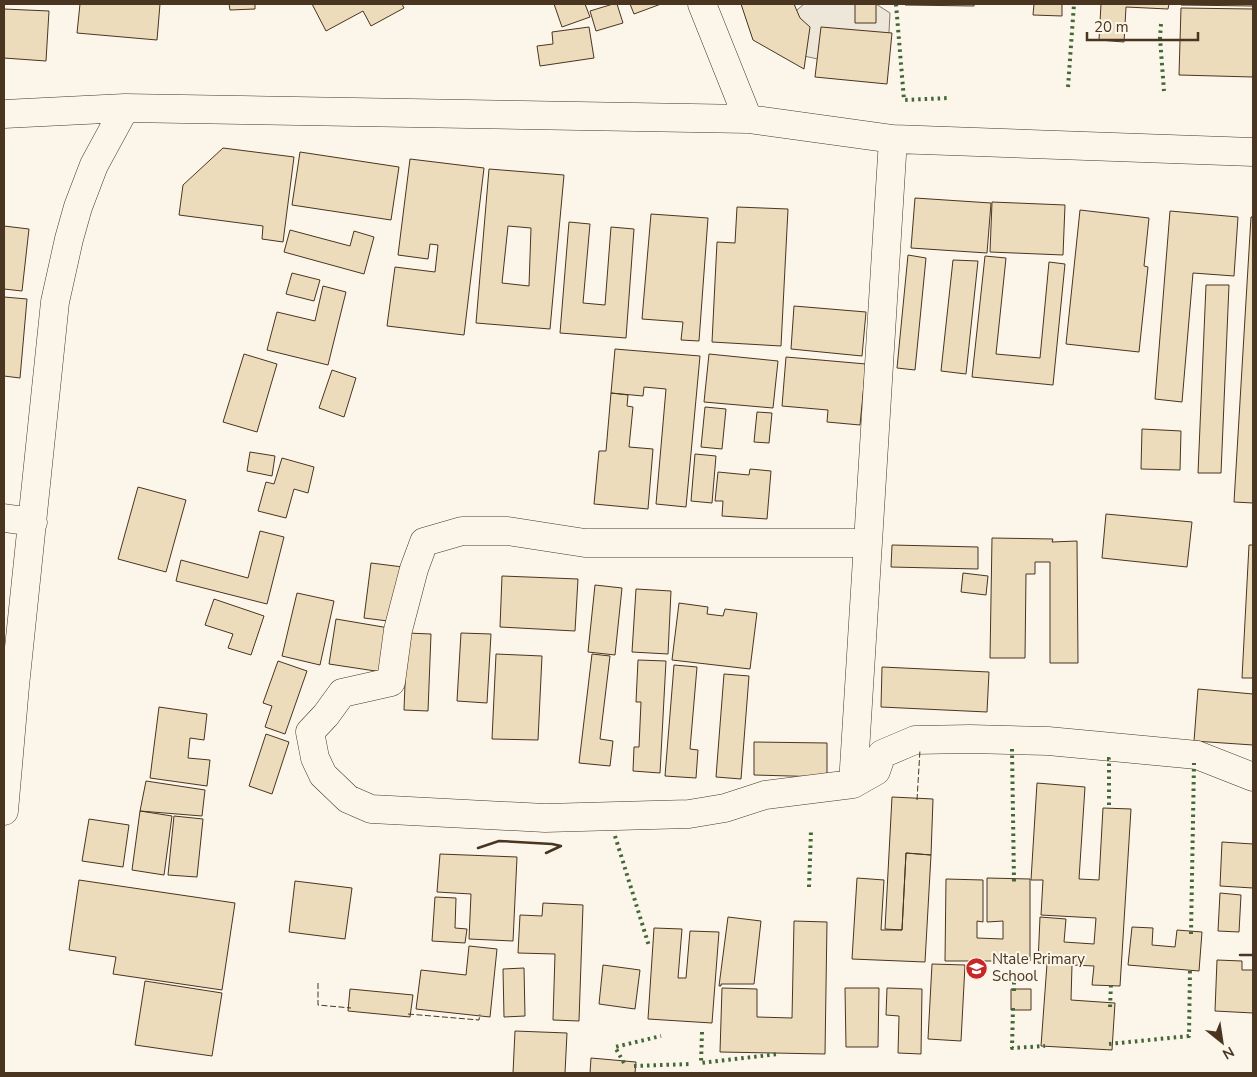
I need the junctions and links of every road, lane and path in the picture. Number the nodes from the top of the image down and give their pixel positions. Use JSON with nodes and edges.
{"nodes":[{"id":1,"x":702,"y":4,"type":"edge"},
{"id":2,"x":125,"y":108,"type":"junction"},
{"id":3,"x":4,"y":114,"type":"edge"},
{"id":4,"x":748,"y":119,"type":"junction"},
{"id":5,"x":893,"y":139,"type":"junction"},
{"id":6,"x":1253,"y":152,"type":"edge"},
{"id":7,"x":4,"y":518,"type":"edge"},
{"id":8,"x":33,"y":522,"type":"junction"},
{"id":9,"x":867,"y":543,"type":"junction"},
{"id":10,"x":1253,"y":777,"type":"edge"},
{"id":11,"x":853,"y":784,"type":"junction"},
{"id":12,"x":4,"y":811,"type":"edge"}],
"edges":[{"from":1,"to":4,"type":"street"},
{"from":2,"to":3,"type":"street"},
{"from":2,"to":4,"type":"street"},
{"from":2,"to":8,"type":"street"},
{"from":4,"to":5,"type":"street"},
{"from":5,"to":6,"type":"street"},
{"from":5,"to":9,"type":"street"},
{"from":7,"to":8,"type":"street"},
{"from":8,"to":12,"type":"street"},
{"from":9,"to":11,"type":"street"},
{"from":9,"to":11,"type":"street"},
{"from":10,"to":11,"type":"street"}]}
